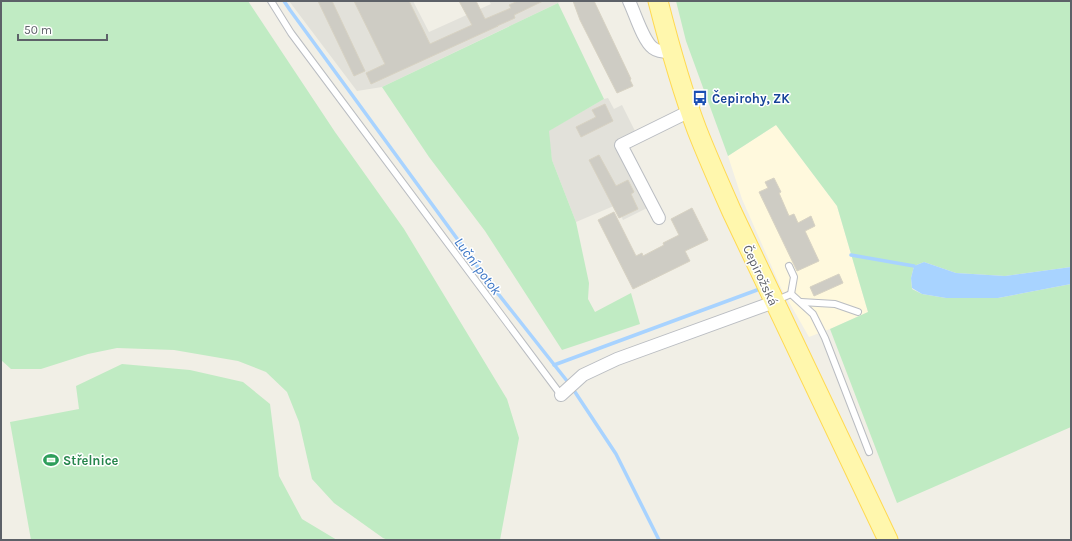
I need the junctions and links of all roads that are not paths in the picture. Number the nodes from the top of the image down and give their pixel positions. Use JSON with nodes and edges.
{"nodes":[{"id":1,"x":271,"y":1,"type":"edge"},
{"id":2,"x":629,"y":1,"type":"edge"},
{"id":3,"x":658,"y":1,"type":"edge"},
{"id":4,"x":672,"y":52,"type":"junction"},
{"id":5,"x":690,"y":111,"type":"junction"},
{"id":6,"x":659,"y":218,"type":"dead end"},
{"id":7,"x":789,"y":266,"type":"dead end"},
{"id":8,"x":791,"y":294,"type":"junction"},
{"id":9,"x":774,"y":302,"type":"junction"},
{"id":10,"x":801,"y":302,"type":"junction"},
{"id":11,"x":858,"y":312,"type":"dead end"},
{"id":12,"x":561,"y":394,"type":"joint"},
{"id":13,"x":869,"y":452,"type":"dead end"},
{"id":14,"x":888,"y":540,"type":"edge"}],
"edges":[{"from":1,"to":12,"type":"lane"},
{"from":2,"to":4,"type":"street"},
{"from":3,"to":4,"type":"main road","name":"Čepirožská"},
{"from":4,"to":5,"type":"main road","name":"Čepirožská"},
{"from":5,"to":6,"type":"street"},
{"from":5,"to":9,"type":"main road","name":"Čepirožská"},
{"from":7,"to":8,"type":"lane"},
{"from":8,"to":9,"type":"lane"},
{"from":8,"to":10,"type":"lane"},
{"from":9,"to":12,"type":"street"},
{"from":9,"to":14,"type":"main road","name":"Čepirožská"},
{"from":10,"to":11,"type":"lane"},
{"from":10,"to":13,"type":"lane"}]}
